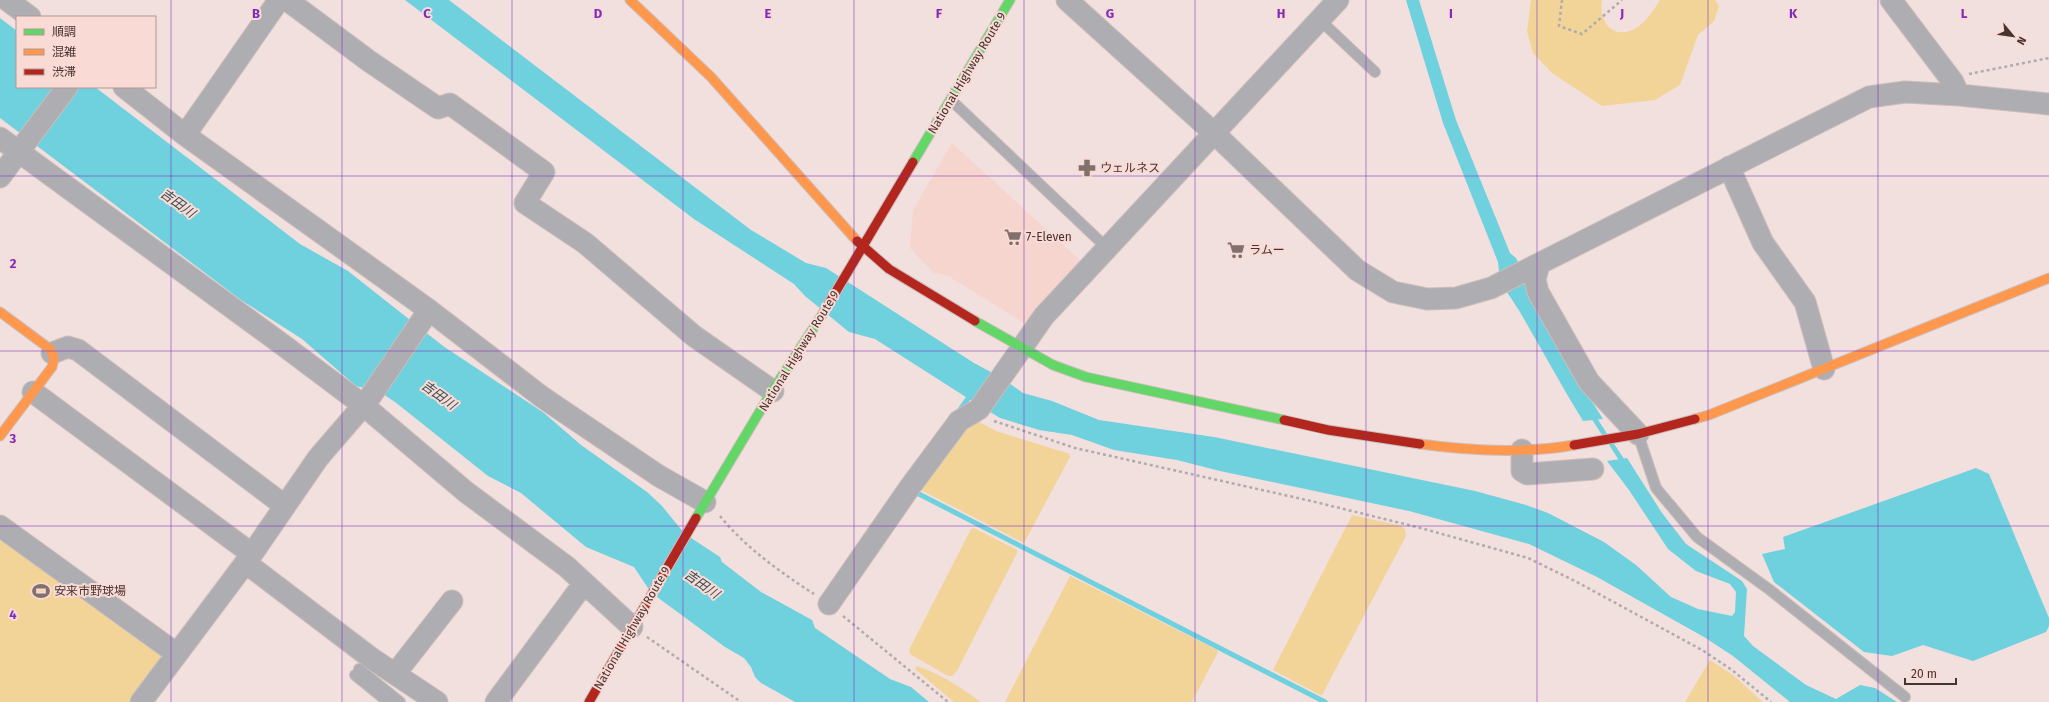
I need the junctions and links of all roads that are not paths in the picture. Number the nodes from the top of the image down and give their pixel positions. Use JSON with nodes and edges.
{"nodes":[{"id":1,"x":7,"y":0,"type":"edge"},
{"id":2,"x":279,"y":0,"type":"edge"},
{"id":3,"x":288,"y":0,"type":"edge"},
{"id":4,"x":630,"y":0,"type":"edge"},
{"id":5,"x":1010,"y":0,"type":"edge"},
{"id":6,"x":1067,"y":0,"type":"edge"},
{"id":7,"x":1338,"y":0,"type":"edge"},
{"id":8,"x":1891,"y":0,"type":"edge"},
{"id":9,"x":29,"y":16,"type":"edge"},
{"id":10,"x":1320,"y":20,"type":"junction"},
{"id":11,"x":1376,"y":72,"type":"dead end"},
{"id":12,"x":1954,"y":86,"type":"junction"},
{"id":13,"x":66,"y":88,"type":"edge"},
{"id":14,"x":125,"y":88,"type":"edge"},
{"id":15,"x":951,"y":100,"type":"junction"},
{"id":16,"x":2049,"y":104,"type":"edge"},
{"id":17,"x":1215,"y":134,"type":"junction"},
{"id":18,"x":185,"y":135,"type":"junction"},
{"id":19,"x":0,"y":138,"type":"edge"},
{"id":20,"x":22,"y":147,"type":"junction"},
{"id":21,"x":1729,"y":167,"type":"junction"},
{"id":22,"x":0,"y":177,"type":"edge"},
{"id":23,"x":863,"y":248,"type":"junction"},
{"id":24,"x":1107,"y":248,"type":"junction"},
{"id":25,"x":1531,"y":269,"type":"junction"},
{"id":26,"x":2049,"y":278,"type":"edge"},
{"id":27,"x":429,"y":310,"type":"junction"},
{"id":28,"x":0,"y":312,"type":"edge"},
{"id":29,"x":1020,"y":349,"type":"junction"},
{"id":30,"x":52,"y":353,"type":"junction"},
{"id":31,"x":1824,"y":369,"type":"junction"},
{"id":32,"x":773,"y":391,"type":"junction"},
{"id":33,"x":33,"y":392,"type":"junction"},
{"id":34,"x":366,"y":403,"type":"junction"},
{"id":35,"x":1,"y":434,"type":"edge"},
{"id":36,"x":1630,"y":436,"type":"junction"},
{"id":37,"x":1522,"y":450,"type":"junction"},
{"id":38,"x":1593,"y":470,"type":"dead end"},
{"id":39,"x":285,"y":506,"type":"junction"},
{"id":40,"x":702,"y":507,"type":"junction"},
{"id":41,"x":0,"y":526,"type":"edge"},
{"id":42,"x":543,"y":549,"type":"junction"},
{"id":43,"x":249,"y":559,"type":"junction"},
{"id":44,"x":579,"y":590,"type":"junction"},
{"id":45,"x":452,"y":601,"type":"dead end"},
{"id":46,"x":828,"y":604,"type":"dead end"},
{"id":47,"x":603,"y":614,"type":"dead end"},
{"id":48,"x":634,"y":624,"type":"junction"},
{"id":49,"x":177,"y":654,"type":"junction"},
{"id":50,"x":395,"y":674,"type":"junction"},
{"id":51,"x":1905,"y":697,"type":"dead end"},
{"id":52,"x":141,"y":702,"type":"edge"},
{"id":53,"x":388,"y":702,"type":"edge"},
{"id":54,"x":400,"y":702,"type":"edge"},
{"id":55,"x":437,"y":702,"type":"edge"},
{"id":56,"x":496,"y":702,"type":"edge"},
{"id":57,"x":589,"y":702,"type":"edge"}],
"edges":[{"from":1,"to":9,"type":"street"},
{"from":2,"to":18,"type":"street"},
{"from":3,"to":32,"type":"street"},
{"from":4,"to":23,"type":"main road"},
{"from":5,"to":15,"type":"main road","name":"National Highway Route 9"},
{"from":6,"to":17,"type":"street"},
{"from":7,"to":10,"type":"street"},
{"from":8,"to":12,"type":"street"},
{"from":10,"to":11,"type":"lane"},
{"from":10,"to":17,"type":"street"},
{"from":12,"to":16,"type":"street"},
{"from":12,"to":21,"type":"street"},
{"from":13,"to":20,"type":"street"},
{"from":14,"to":18,"type":"street"},
{"from":15,"to":23,"type":"main road","name":"National Highway Route 9"},
{"from":15,"to":24,"type":"lane"},
{"from":17,"to":24,"type":"street"},
{"from":17,"to":25,"type":"street"},
{"from":18,"to":27,"type":"street"},
{"from":19,"to":20,"type":"street"},
{"from":20,"to":22,"type":"street"},
{"from":20,"to":34,"type":"street"},
{"from":21,"to":25,"type":"street"},
{"from":21,"to":31,"type":"street"},
{"from":23,"to":29,"type":"main road"},
{"from":23,"to":32,"type":"main road","name":"National Highway Route 9"},
{"from":24,"to":29,"type":"street"},
{"from":25,"to":36,"type":"street"},
{"from":26,"to":31,"type":"main road"},
{"from":27,"to":34,"type":"street"},
{"from":27,"to":40,"type":"street"},
{"from":28,"to":30,"type":"main road"},
{"from":29,"to":37,"type":"main road"},
{"from":29,"to":46,"type":"street"},
{"from":30,"to":33,"type":"main road"},
{"from":30,"to":39,"type":"street"},
{"from":31,"to":36,"type":"main road"},
{"from":32,"to":40,"type":"main road","name":"National Highway Route 9"},
{"from":33,"to":35,"type":"main road"},
{"from":33,"to":43,"type":"street"},
{"from":34,"to":39,"type":"street"},
{"from":34,"to":42,"type":"street"},
{"from":36,"to":37,"type":"main road"},
{"from":36,"to":51,"type":"lane"},
{"from":37,"to":38,"type":"street"},
{"from":39,"to":43,"type":"street"},
{"from":40,"to":48,"type":"main road","name":"National Highway Route 9"},
{"from":41,"to":49,"type":"street"},
{"from":42,"to":44,"type":"lane"},
{"from":42,"to":48,"type":"street"},
{"from":43,"to":49,"type":"street"},
{"from":43,"to":50,"type":"street"},
{"from":44,"to":47,"type":"lane"},
{"from":44,"to":56,"type":"street"},
{"from":45,"to":50,"type":"street"},
{"from":48,"to":57,"type":"main road","name":"National Highway Route 9"},
{"from":49,"to":52,"type":"street"},
{"from":50,"to":55,"type":"street"},
{"from":53,"to":54,"type":"lane"}]}
